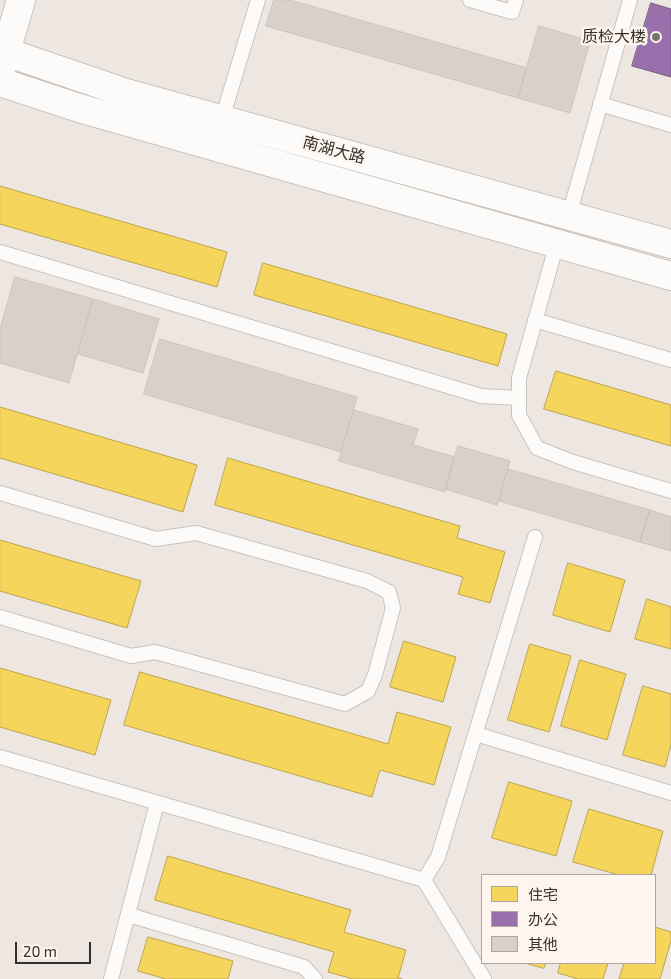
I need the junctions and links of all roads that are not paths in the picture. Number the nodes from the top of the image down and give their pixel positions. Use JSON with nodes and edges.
{"nodes":[{"id":1,"x":21,"y":0,"type":"edge"},
{"id":2,"x":258,"y":0,"type":"edge"},
{"id":3,"x":470,"y":0,"type":"edge"},
{"id":4,"x":516,"y":0,"type":"edge"},
{"id":5,"x":630,"y":0,"type":"edge"},
{"id":6,"x":2,"y":58,"type":"edge"},
{"id":7,"x":0,"y":82,"type":"edge"},
{"id":8,"x":600,"y":104,"type":"junction"},
{"id":9,"x":222,"y":119,"type":"junction"},
{"id":10,"x":671,"y":125,"type":"edge"},
{"id":11,"x":569,"y":215,"type":"junction"},
{"id":12,"x":557,"y":243,"type":"junction"},
{"id":13,"x":671,"y":244,"type":"edge"},
{"id":14,"x":0,"y":252,"type":"edge"},
{"id":15,"x":671,"y":276,"type":"edge"},
{"id":16,"x":535,"y":320,"type":"junction"},
{"id":17,"x":671,"y":360,"type":"edge"},
{"id":18,"x":519,"y":398,"type":"junction"},
{"id":19,"x":671,"y":491,"type":"edge"},
{"id":20,"x":0,"y":493,"type":"edge"},
{"id":21,"x":535,"y":537,"type":"dead end"},
{"id":22,"x":0,"y":617,"type":"edge"},
{"id":23,"x":476,"y":734,"type":"junction"},
{"id":24,"x":0,"y":757,"type":"edge"},
{"id":25,"x":671,"y":793,"type":"edge"},
{"id":26,"x":158,"y":803,"type":"junction"},
{"id":27,"x":424,"y":880,"type":"junction"},
{"id":28,"x":129,"y":915,"type":"junction"},
{"id":29,"x":111,"y":979,"type":"edge"},
{"id":30,"x":315,"y":979,"type":"edge"},
{"id":31,"x":484,"y":979,"type":"edge"}],
"edges":[{"from":1,"to":6,"type":"main road"},
{"from":2,"to":9,"type":"lane"},
{"from":3,"to":4,"type":"lane"},
{"from":5,"to":8,"type":"lane"},
{"from":6,"to":9,"type":"main road","name":"南湖大路"},
{"from":7,"to":12,"type":"main road","name":"南湖大路"},
{"from":8,"to":10,"type":"lane"},
{"from":8,"to":11,"type":"lane"},
{"from":9,"to":11,"type":"main road","name":"南湖大路"},
{"from":11,"to":13,"type":"main road","name":"南湖大路"},
{"from":12,"to":15,"type":"main road","name":"南湖大路"},
{"from":12,"to":16,"type":"lane"},
{"from":14,"to":18,"type":"lane"},
{"from":16,"to":17,"type":"lane"},
{"from":16,"to":18,"type":"lane"},
{"from":18,"to":19,"type":"lane"},
{"from":20,"to":22,"type":"lane"},
{"from":21,"to":23,"type":"lane"},
{"from":23,"to":25,"type":"lane"},
{"from":23,"to":27,"type":"lane"},
{"from":24,"to":26,"type":"lane"},
{"from":26,"to":27,"type":"lane"},
{"from":26,"to":28,"type":"lane"},
{"from":27,"to":31,"type":"lane"},
{"from":28,"to":29,"type":"lane"},
{"from":28,"to":30,"type":"lane"}]}
